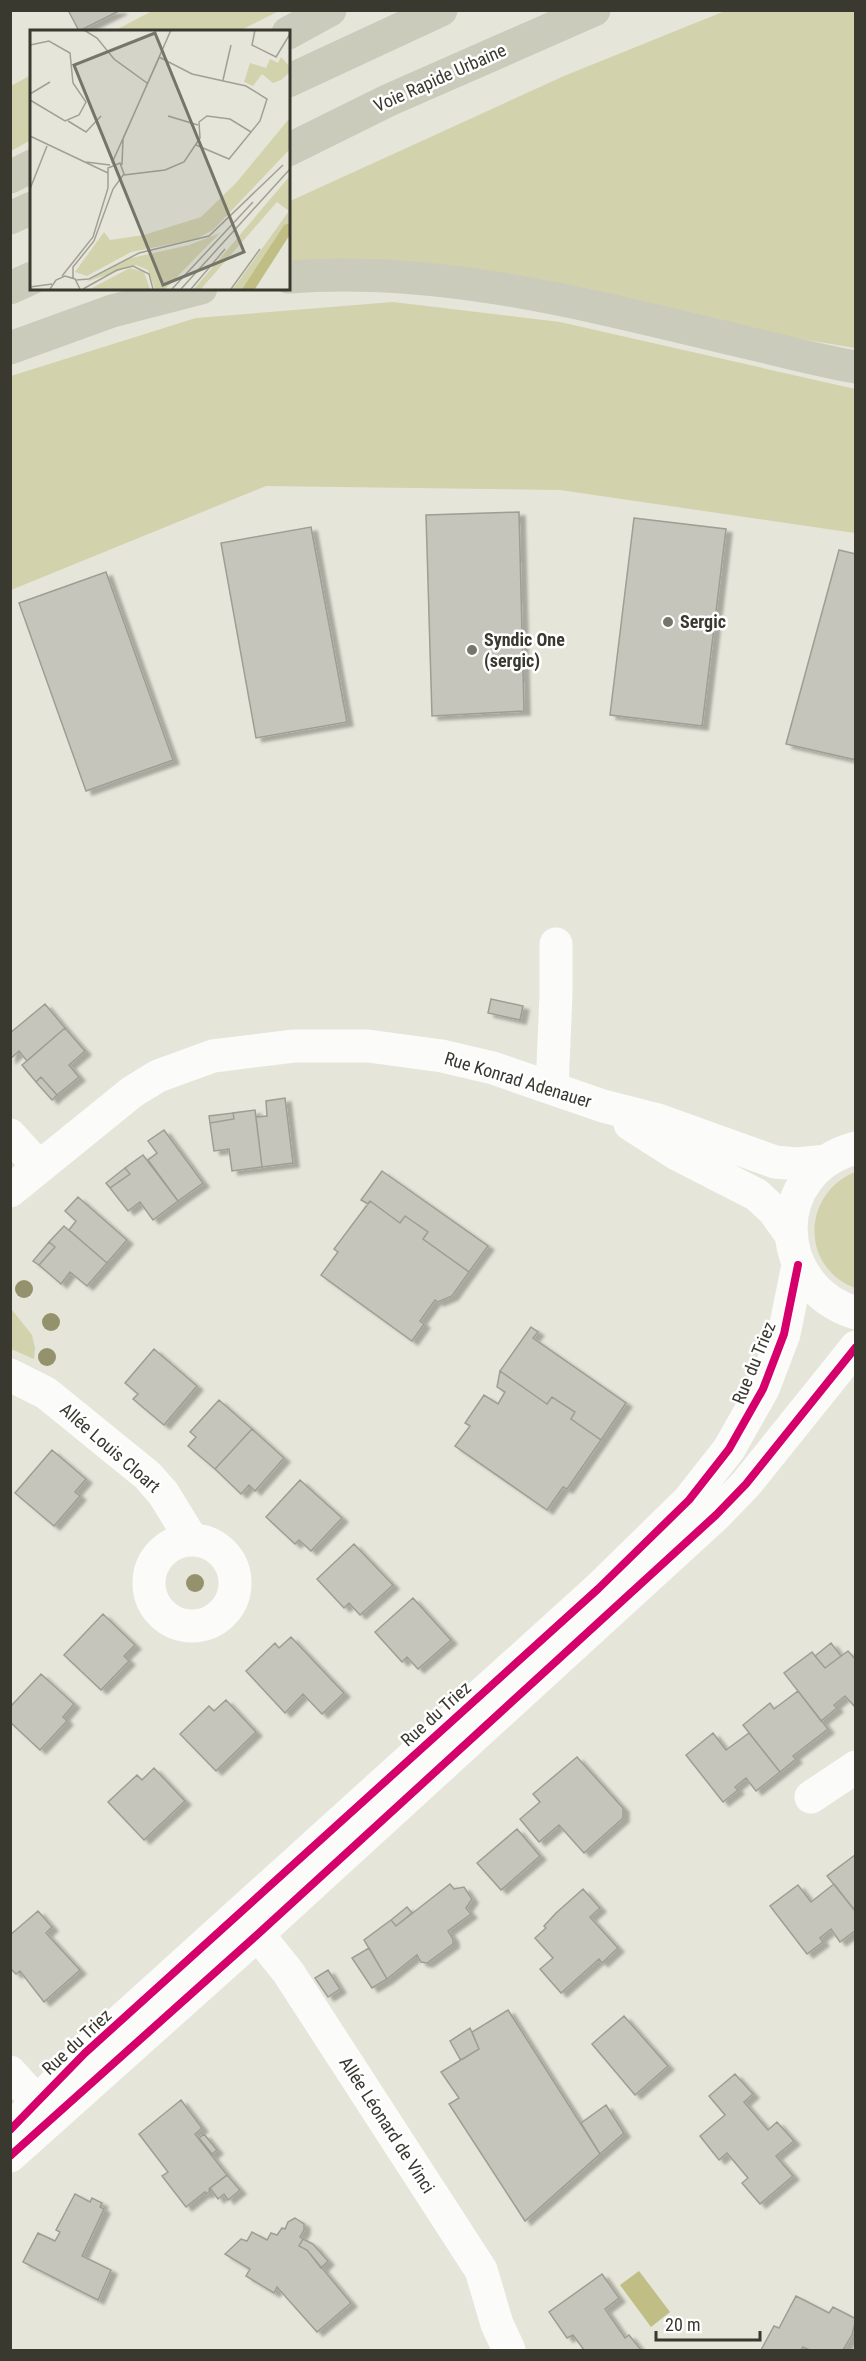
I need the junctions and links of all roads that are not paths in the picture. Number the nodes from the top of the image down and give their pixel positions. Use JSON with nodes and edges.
{"nodes":[{"id":1,"x":330,"y":10,"type":"edge"},
{"id":2,"x":441,"y":10,"type":"edge"},
{"id":3,"x":594,"y":10,"type":"edge"},
{"id":4,"x":290,"y":32,"type":"edge"},
{"id":5,"x":290,"y":80,"type":"edge"},
{"id":6,"x":290,"y":149,"type":"edge"},
{"id":7,"x":30,"y":167,"type":"edge"},
{"id":8,"x":10,"y":177,"type":"edge"},
{"id":9,"x":30,"y":209,"type":"edge"},
{"id":10,"x":10,"y":218,"type":"edge"},
{"id":11,"x":290,"y":277,"type":"edge"},
{"id":12,"x":30,"y":279,"type":"edge"},
{"id":13,"x":10,"y":288,"type":"edge"},
{"id":14,"x":193,"y":290,"type":"edge"},
{"id":15,"x":10,"y":348,"type":"edge"},
{"id":16,"x":855,"y":367,"type":"edge"},
{"id":17,"x":556,"y":944,"type":"dead end"},
{"id":18,"x":552,"y":1088,"type":"junction"},
{"id":19,"x":603,"y":1106,"type":"junction"},
{"id":20,"x":10,"y":1135,"type":"edge"},
{"id":21,"x":855,"y":1148,"type":"edge"},
{"id":22,"x":826,"y":1161,"type":"junction"},
{"id":23,"x":39,"y":1167,"type":"junction"},
{"id":24,"x":10,"y":1191,"type":"edge"},
{"id":25,"x":794,"y":1250,"type":"junction"},
{"id":26,"x":855,"y":1313,"type":"edge"},
{"id":27,"x":855,"y":1347,"type":"edge"},
{"id":28,"x":10,"y":1375,"type":"edge"},
{"id":29,"x":192,"y":1540,"type":"dead end"},
{"id":30,"x":855,"y":1767,"type":"edge"},
{"id":31,"x":811,"y":1797,"type":"dead end"},
{"id":32,"x":249,"y":1924,"type":"junction"},
{"id":33,"x":10,"y":2072,"type":"edge"},
{"id":34,"x":45,"y":2110,"type":"junction"},
{"id":35,"x":10,"y":2130,"type":"edge"},
{"id":36,"x":10,"y":2156,"type":"edge"},
{"id":37,"x":509,"y":2350,"type":"edge"}],
"edges":[{"from":1,"to":4,"type":"highway"},
{"from":2,"to":5,"type":"highway"},
{"from":3,"to":6,"type":"highway","name":"Voie Rapide Urbaine"},
{"from":7,"to":8,"type":"highway"},
{"from":9,"to":10,"type":"highway"},
{"from":11,"to":16,"type":"highway"},
{"from":12,"to":13,"type":"highway"},
{"from":14,"to":15,"type":"highway"},
{"from":17,"to":18,"type":"street"},
{"from":18,"to":19,"type":"street","name":"Rue Konrad Adenauer"},
{"from":18,"to":23,"type":"street","name":"Rue Konrad Adenauer"},
{"from":19,"to":22,"type":"street","name":"Rue Konrad Adenauer"},
{"from":19,"to":25,"type":"street","name":"Rue Konrad Adenauer"},
{"from":20,"to":23,"type":"street"},
{"from":21,"to":22,"type":"street"},
{"from":22,"to":25,"type":"street","name":"Rue du Triez"},
{"from":23,"to":24,"type":"street","name":"Rue Konrad Adenauer"},
{"from":25,"to":26,"type":"street","name":"Rue Konrad Adenauer"},
{"from":25,"to":32,"type":"street","name":"Rue du Triez"},
{"from":27,"to":32,"type":"street","name":"Rue du Triez"},
{"from":28,"to":29,"type":"street","name":"Allée Louis Cloart"},
{"from":30,"to":31,"type":"street"},
{"from":32,"to":34,"type":"street","name":"Rue du Triez"},
{"from":32,"to":37,"type":"street","name":"Allée Léonard de Vinci"},
{"from":33,"to":34,"type":"street"},
{"from":34,"to":35,"type":"street","name":"Rue du Triez"},
{"from":34,"to":36,"type":"street","name":"Rue du Triez"}]}
